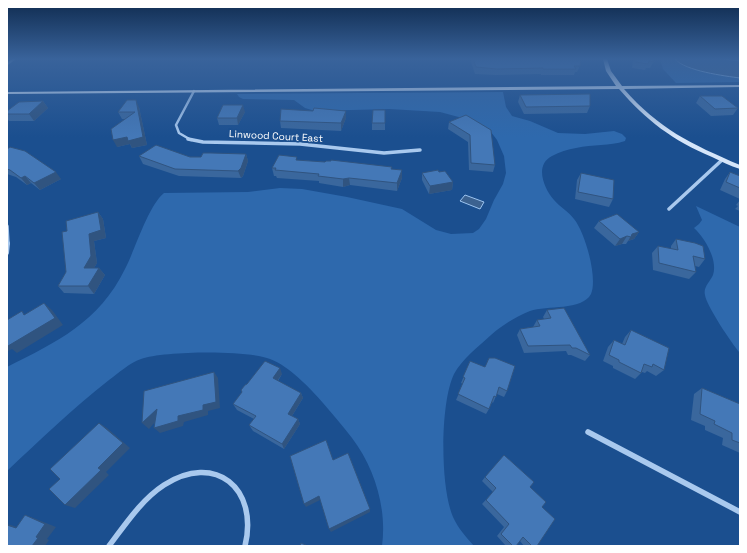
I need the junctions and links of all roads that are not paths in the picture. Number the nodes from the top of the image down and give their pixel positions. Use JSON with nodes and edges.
{"nodes":[{"id":1,"x":740,"y":86,"type":"edge"},
{"id":2,"x":620,"y":87,"type":"junction"},
{"id":3,"x":194,"y":91,"type":"junction"},
{"id":4,"x":7,"y":93,"type":"edge"},
{"id":5,"x":420,"y":150,"type":"dead end"},
{"id":6,"x":722,"y":160,"type":"junction"},
{"id":7,"x":740,"y":167,"type":"edge"},
{"id":8,"x":669,"y":209,"type":"dead end"},
{"id":9,"x":7,"y":226,"type":"edge"},
{"id":10,"x":7,"y":253,"type":"edge"},
{"id":11,"x":588,"y":432,"type":"dead end"},
{"id":12,"x":740,"y":512,"type":"edge"},
{"id":13,"x":109,"y":546,"type":"edge"},
{"id":14,"x":245,"y":546,"type":"edge"}],
"edges":[{"from":1,"to":2,"type":"street"},
{"from":2,"to":3,"type":"street"},
{"from":2,"to":6,"type":"street"},
{"from":3,"to":4,"type":"street"},
{"from":3,"to":5,"type":"street","name":"Linwood Court East"},
{"from":6,"to":7,"type":"street"},
{"from":6,"to":8,"type":"street"},
{"from":9,"to":10,"type":"street"},
{"from":11,"to":12,"type":"street"},
{"from":13,"to":14,"type":"street"}]}
